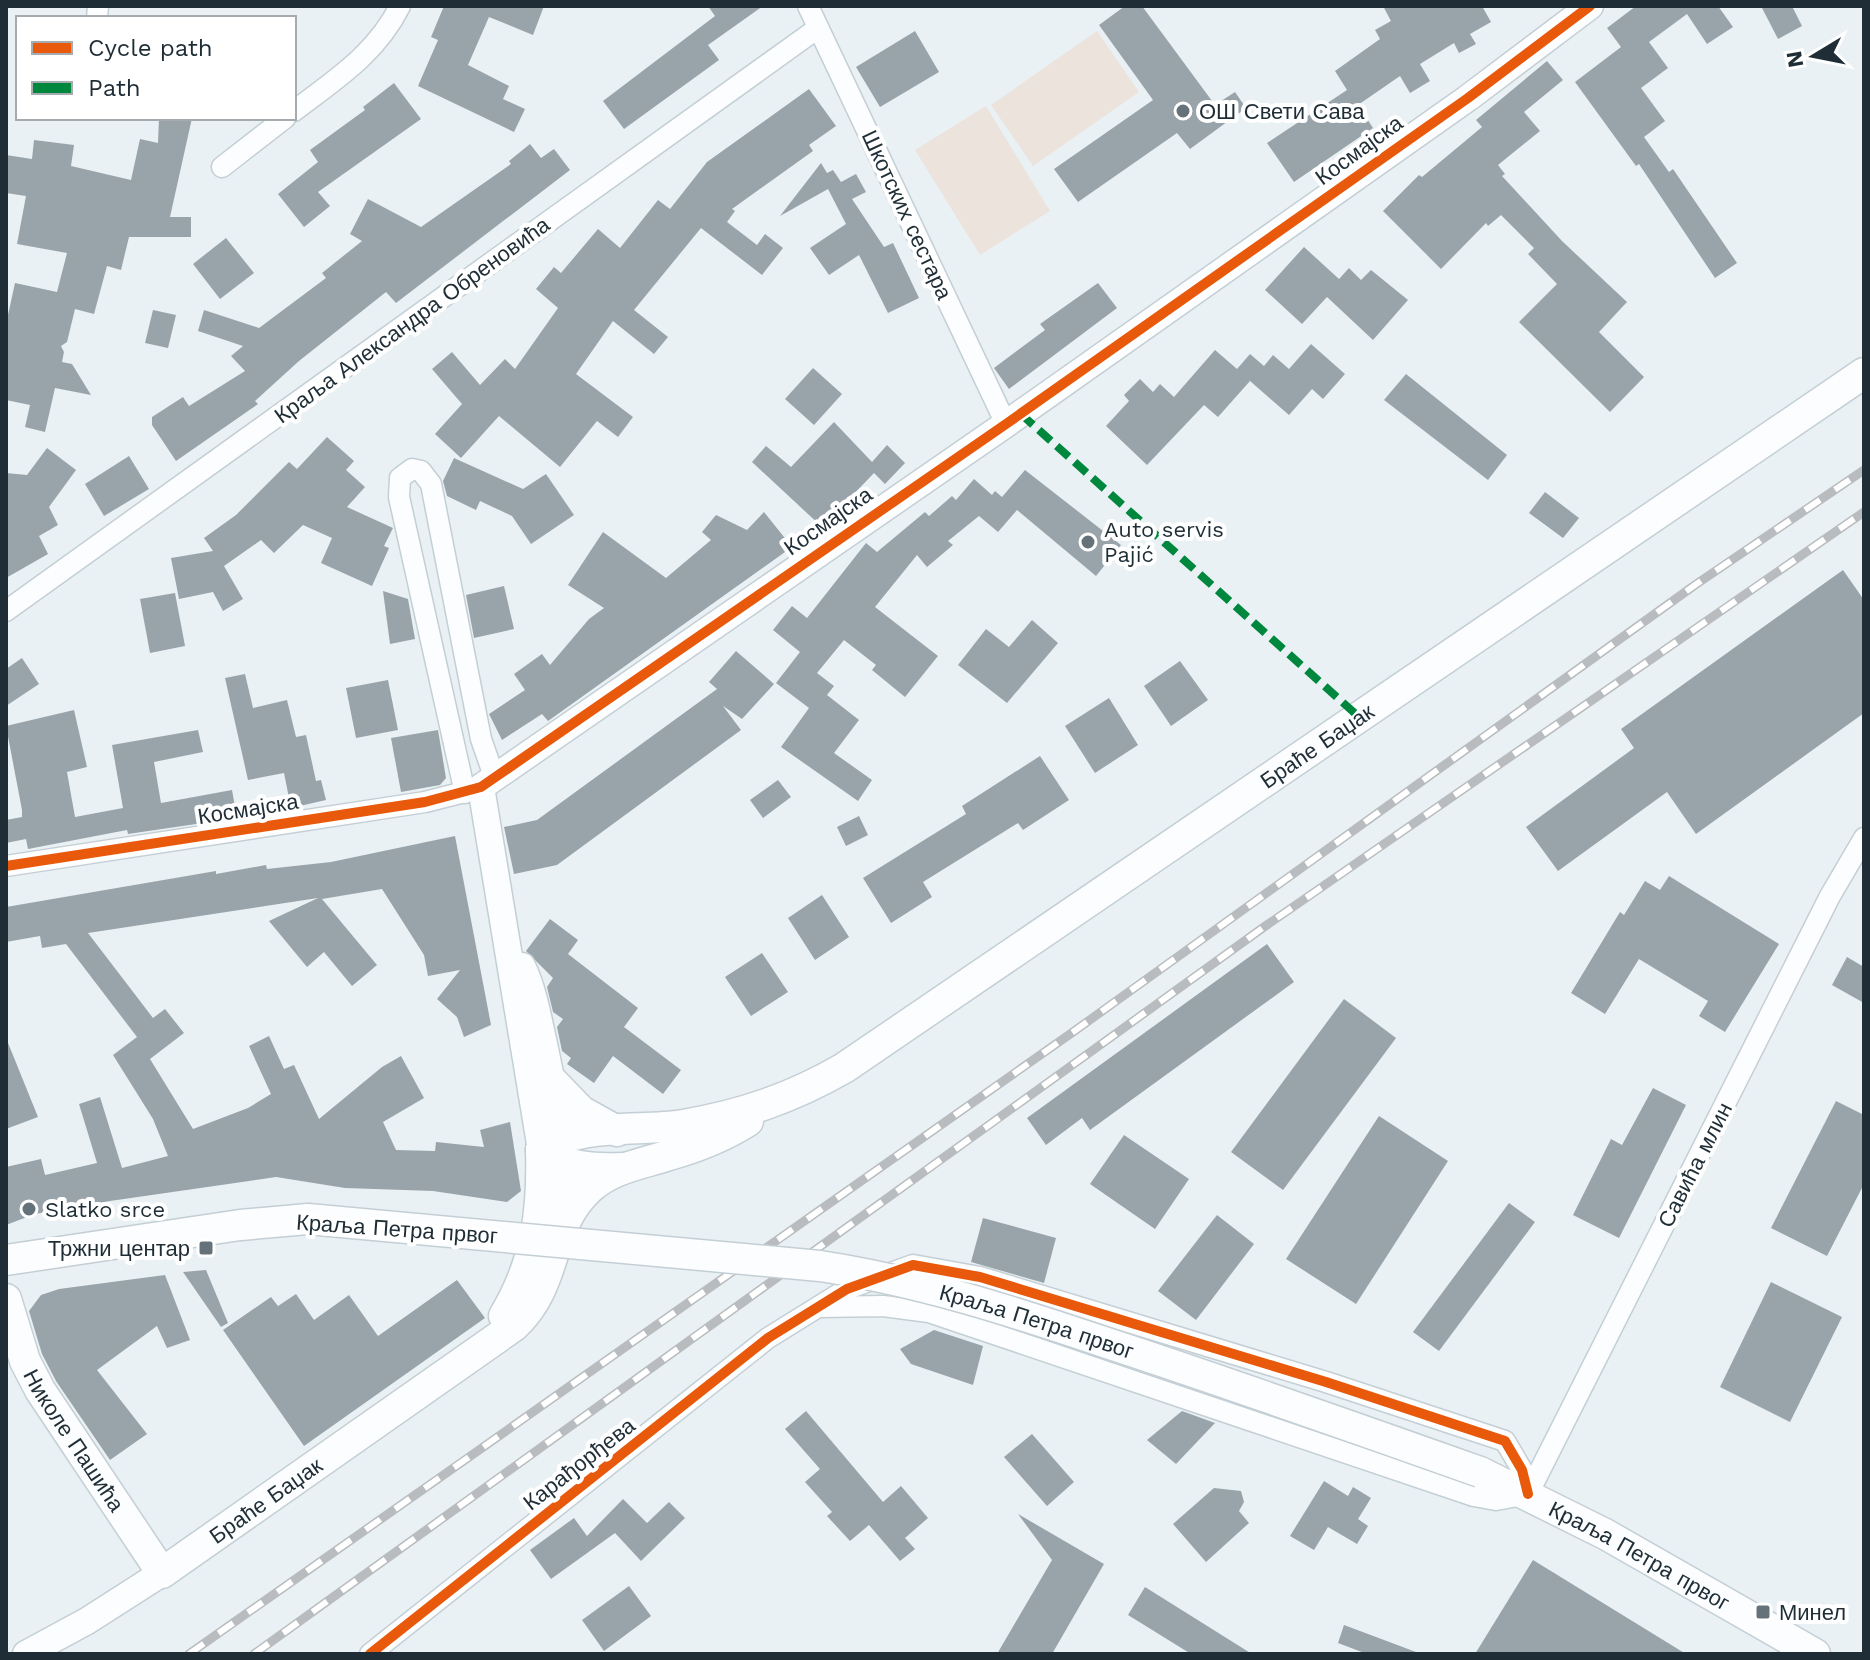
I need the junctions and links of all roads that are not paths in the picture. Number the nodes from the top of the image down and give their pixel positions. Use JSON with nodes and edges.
{"nodes":[{"id":1,"x":400,"y":6,"type":"edge"},
{"id":2,"x":808,"y":6,"type":"edge"},
{"id":3,"x":1590,"y":6,"type":"edge"},
{"id":4,"x":818,"y":28,"type":"junction"},
{"id":5,"x":296,"y":109,"type":"edge"},
{"id":6,"x":282,"y":120,"type":"edge"},
{"id":7,"x":222,"y":167,"type":"dead end"},
{"id":8,"x":1864,"y":373,"type":"edge"},
{"id":9,"x":1006,"y":424,"type":"junction"},
{"id":10,"x":6,"y":611,"type":"edge"},
{"id":11,"x":481,"y":786,"type":"junction"},
{"id":12,"x":1864,"y":838,"type":"edge"},
{"id":13,"x":6,"y":866,"type":"edge"},
{"id":14,"x":508,"y":943,"type":"junction"},
{"id":15,"x":552,"y":1081,"type":"junction"},
{"id":16,"x":765,"y":1107,"type":"junction"},
{"id":17,"x":617,"y":1131,"type":"junction"},
{"id":18,"x":556,"y":1150,"type":"junction"},
{"id":19,"x":627,"y":1168,"type":"junction"},
{"id":20,"x":560,"y":1228,"type":"junction"},
{"id":21,"x":6,"y":1260,"type":"edge"},
{"id":22,"x":6,"y":1299,"type":"edge"},
{"id":23,"x":815,"y":1308,"type":"junction"},
{"id":24,"x":499,"y":1333,"type":"junction"},
{"id":25,"x":1528,"y":1494,"type":"junction"},
{"id":26,"x":162,"y":1573,"type":"junction"},
{"id":27,"x":26,"y":1654,"type":"edge"},
{"id":28,"x":370,"y":1654,"type":"edge"},
{"id":29,"x":1815,"y":1654,"type":"edge"}],
"edges":[{"from":1,"to":5,"type":"street"},
{"from":2,"to":4,"type":"street","name":"Шкотских сестара"},
{"from":3,"to":9,"type":"street","name":"Космајска"},
{"from":4,"to":9,"type":"street","name":"Шкотских сестара"},
{"from":4,"to":10,"type":"street","name":"Краља Александра Обреновића"},
{"from":6,"to":7,"type":"street"},
{"from":8,"to":16,"type":"main road","name":"Браће Баџак"},
{"from":9,"to":11,"type":"street","name":"Космајска"},
{"from":11,"to":11,"type":"street"},
{"from":11,"to":13,"type":"street","name":"Космајска"},
{"from":11,"to":14,"type":"street"},
{"from":12,"to":25,"type":"street","name":"Савића млин"},
{"from":14,"to":15,"type":"street"},
{"from":14,"to":18,"type":"street"},
{"from":15,"to":17,"type":"main road"},
{"from":15,"to":18,"type":"street"},
{"from":16,"to":17,"type":"main road","name":"Браће Баџак"},
{"from":16,"to":19,"type":"main road","name":"Браће Баџак"},
{"from":17,"to":18,"type":"main road","name":"Браће Баџак"},
{"from":18,"to":19,"type":"main road"},
{"from":18,"to":20,"type":"street"},
{"from":18,"to":24,"type":"main road","name":"Браће Баџак"},
{"from":19,"to":20,"type":"main road","name":"Браће Баџак"},
{"from":20,"to":24,"type":"main road","name":"Браће Баџак"},
{"from":21,"to":25,"type":"main road","name":"Краља Петра првог","bridge":true},
{"from":22,"to":26,"type":"main road","name":"Николе Пашића"},
{"from":23,"to":25,"type":"street"},
{"from":23,"to":25,"type":"street","name":"Карађорђева"},
{"from":23,"to":28,"type":"street","name":"Карађорђева"},
{"from":24,"to":26,"type":"main road","name":"Браће Баџак"},
{"from":25,"to":29,"type":"main road","name":"Краља Петра првог"},
{"from":26,"to":27,"type":"street","name":"Браће Баџак"}]}
